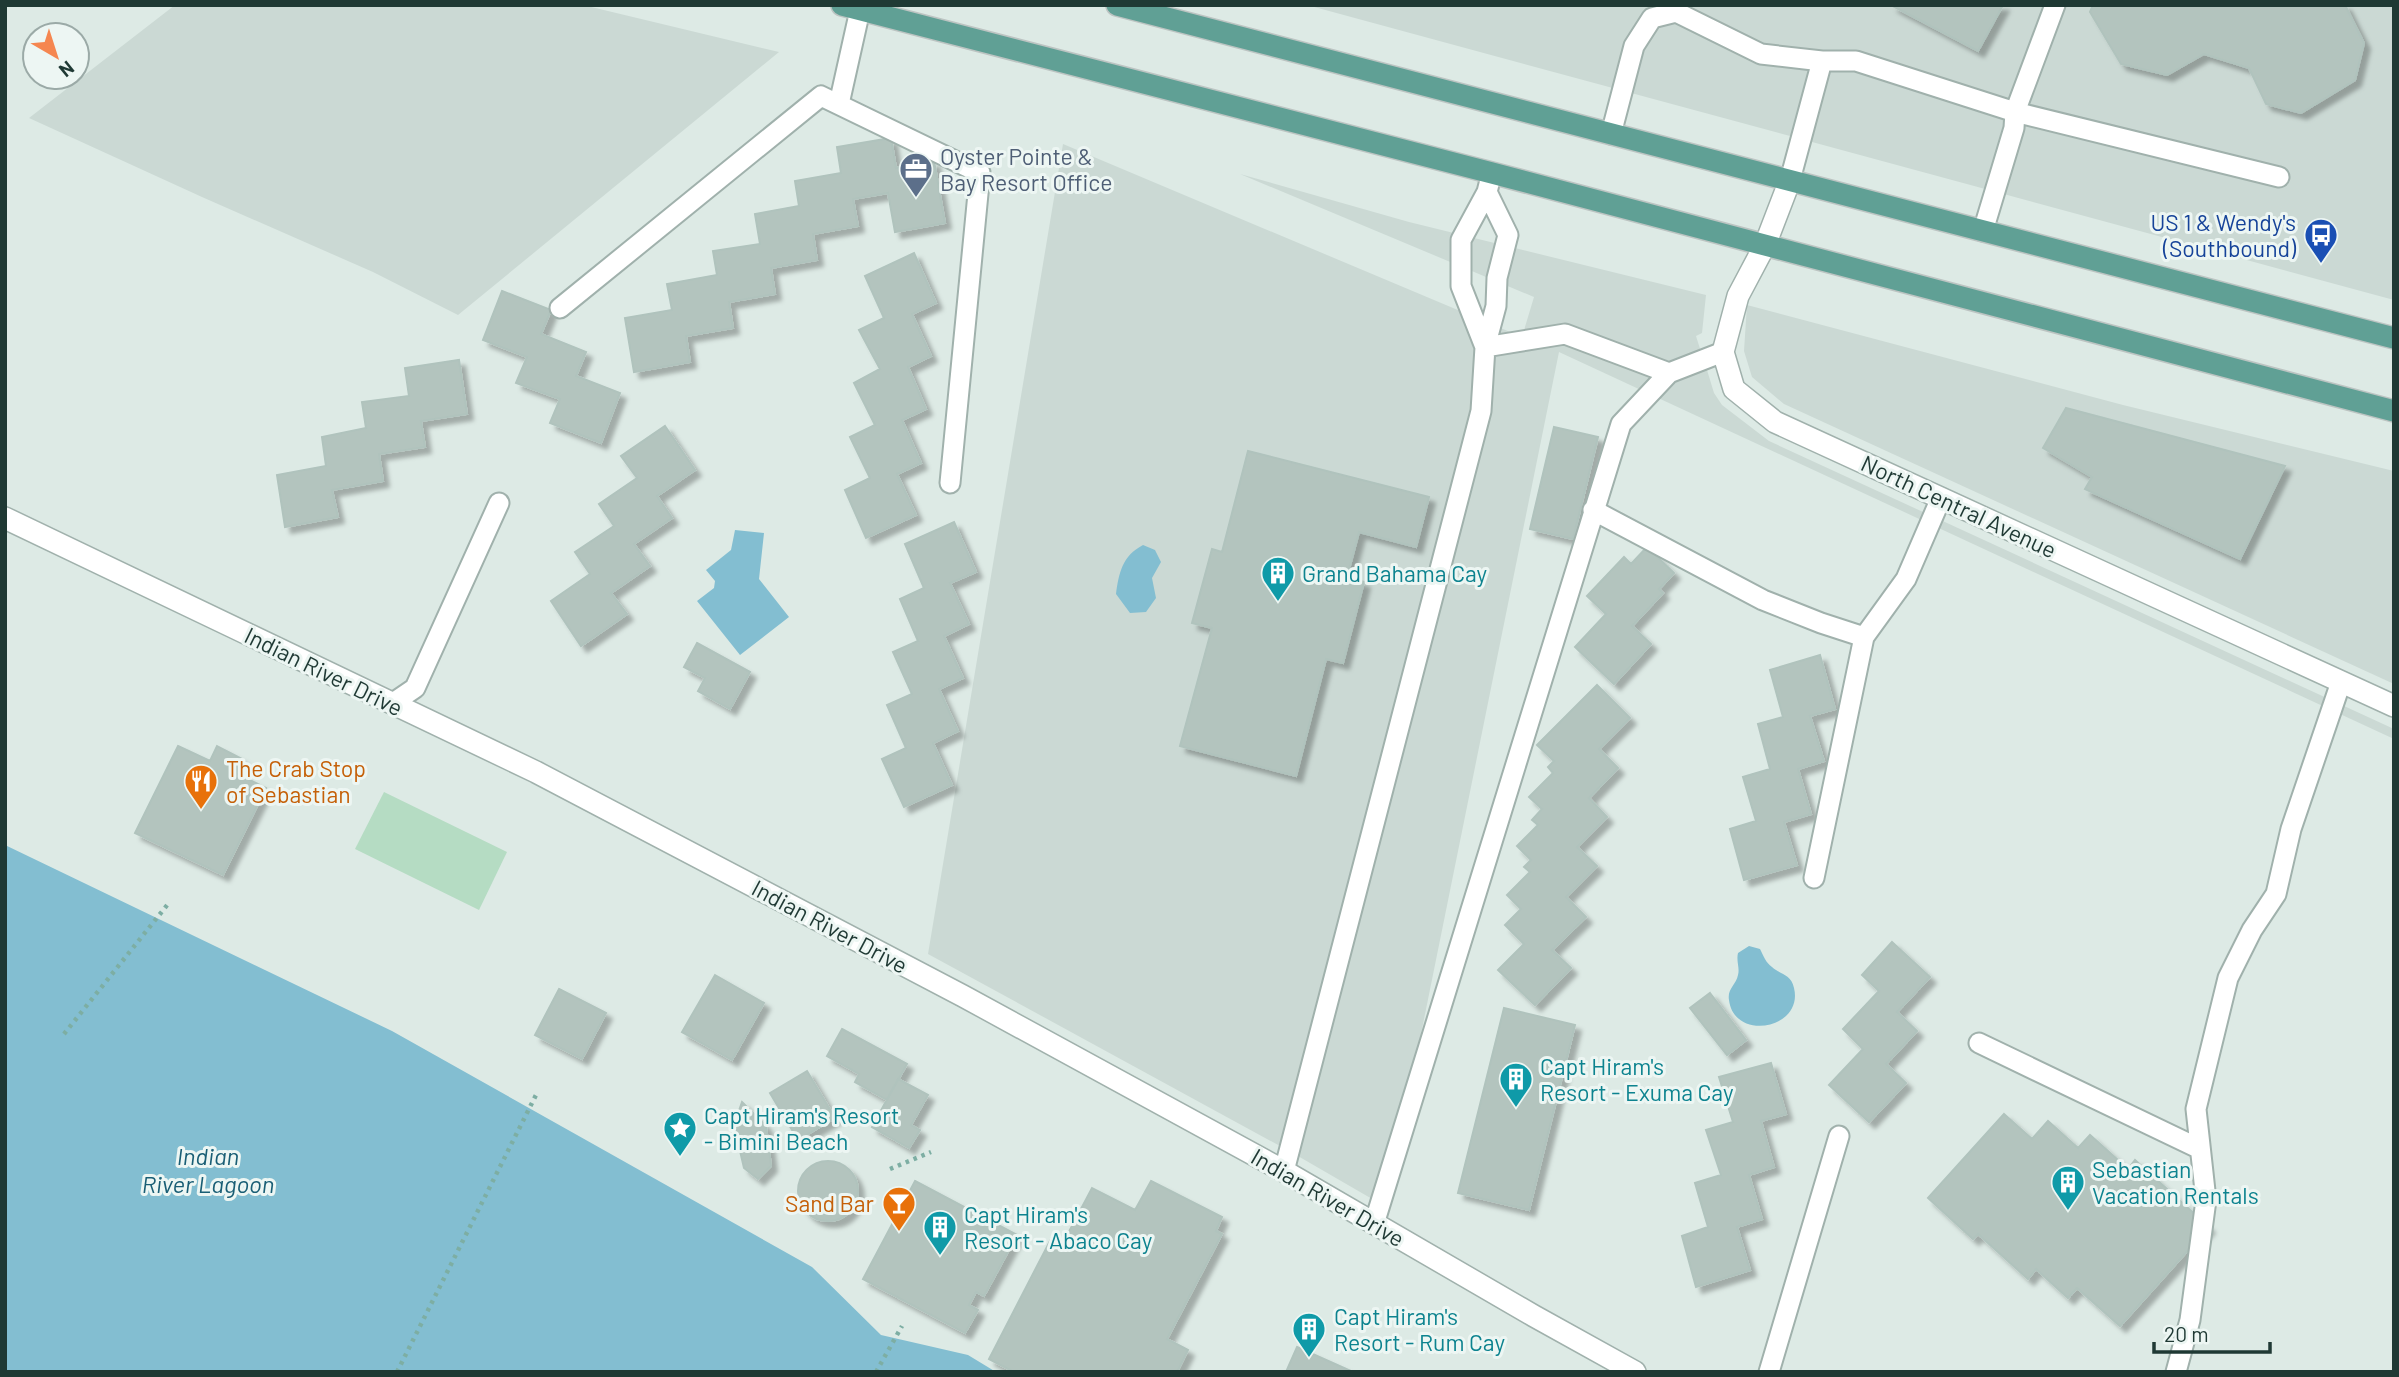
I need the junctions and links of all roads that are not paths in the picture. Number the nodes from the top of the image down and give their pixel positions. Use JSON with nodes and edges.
{"nodes":[{"id":1,"x":1116,"y":5,"type":"edge"},
{"id":2,"x":2055,"y":5,"type":"edge"},
{"id":3,"x":851,"y":8,"type":"edge"},
{"id":4,"x":1822,"y":61,"type":"junction"},
{"id":5,"x":839,"y":104,"type":"junction"},
{"id":6,"x":2015,"y":112,"type":"junction"},
{"id":7,"x":1611,"y":134,"type":"junction"},
{"id":8,"x":2279,"y":177,"type":"dead end"},
{"id":9,"x":1790,"y":180,"type":"junction"},
{"id":10,"x":1490,"y":182,"type":"junction"},
{"id":11,"x":1983,"y":231,"type":"junction"},
{"id":12,"x":1765,"y":245,"type":"junction"},
{"id":13,"x":560,"y":308,"type":"dead end"},
{"id":14,"x":2392,"y":334,"type":"edge"},
{"id":15,"x":1485,"y":346,"type":"junction"},
{"id":16,"x":1723,"y":352,"type":"junction"},
{"id":17,"x":1669,"y":373,"type":"junction"},
{"id":18,"x":2394,"y":411,"type":"edge"},
{"id":19,"x":950,"y":483,"type":"dead end"},
{"id":20,"x":1941,"y":498,"type":"junction"},
{"id":21,"x":499,"y":503,"type":"dead end"},
{"id":22,"x":1593,"y":510,"type":"junction"},
{"id":23,"x":5,"y":518,"type":"edge"},
{"id":24,"x":1864,"y":637,"type":"junction"},
{"id":25,"x":2341,"y":682,"type":"junction"},
{"id":26,"x":393,"y":704,"type":"junction"},
{"id":27,"x":2394,"y":706,"type":"edge"},
{"id":28,"x":1814,"y":878,"type":"dead end"},
{"id":29,"x":1979,"y":1043,"type":"dead end"},
{"id":30,"x":1839,"y":1136,"type":"dead end"},
{"id":31,"x":2200,"y":1149,"type":"junction"},
{"id":32,"x":1284,"y":1171,"type":"junction"},
{"id":33,"x":1374,"y":1224,"type":"junction"},
{"id":34,"x":1635,"y":1372,"type":"edge"},
{"id":35,"x":1769,"y":1372,"type":"edge"},
{"id":36,"x":2176,"y":1372,"type":"edge"}],
"edges":[{"from":1,"to":7,"type":"main road"},
{"from":2,"to":6,"type":"lane"},
{"from":3,"to":5,"type":"lane"},
{"from":3,"to":10,"type":"main road"},
{"from":4,"to":6,"type":"lane"},
{"from":4,"to":7,"type":"lane"},
{"from":4,"to":9,"type":"lane"},
{"from":5,"to":13,"type":"lane"},
{"from":5,"to":19,"type":"lane"},
{"from":6,"to":8,"type":"lane"},
{"from":6,"to":11,"type":"lane"},
{"from":7,"to":9,"type":"main road"},
{"from":9,"to":11,"type":"main road"},
{"from":9,"to":12,"type":"street"},
{"from":10,"to":12,"type":"main road"},
{"from":10,"to":15,"type":"lane"},
{"from":10,"to":15,"type":"lane"},
{"from":11,"to":14,"type":"main road"},
{"from":12,"to":16,"type":"street"},
{"from":12,"to":18,"type":"main road"},
{"from":15,"to":17,"type":"lane"},
{"from":15,"to":32,"type":"lane"},
{"from":16,"to":17,"type":"lane"},
{"from":16,"to":20,"type":"street","name":"North Central Avenue"},
{"from":17,"to":22,"type":"lane"},
{"from":20,"to":24,"type":"lane"},
{"from":20,"to":25,"type":"street","name":"North Central Avenue"},
{"from":21,"to":26,"type":"lane"},
{"from":22,"to":24,"type":"lane"},
{"from":22,"to":33,"type":"lane"},
{"from":23,"to":26,"type":"street","name":"Indian River Drive"},
{"from":24,"to":28,"type":"lane"},
{"from":25,"to":27,"type":"street","name":"North Central Avenue"},
{"from":25,"to":31,"type":"lane"},
{"from":26,"to":32,"type":"street","name":"Indian River Drive"},
{"from":29,"to":31,"type":"lane"},
{"from":30,"to":35,"type":"lane"},
{"from":31,"to":36,"type":"lane"},
{"from":32,"to":33,"type":"street","name":"Indian River Drive"},
{"from":33,"to":34,"type":"street","name":"Indian River Drive"}]}
